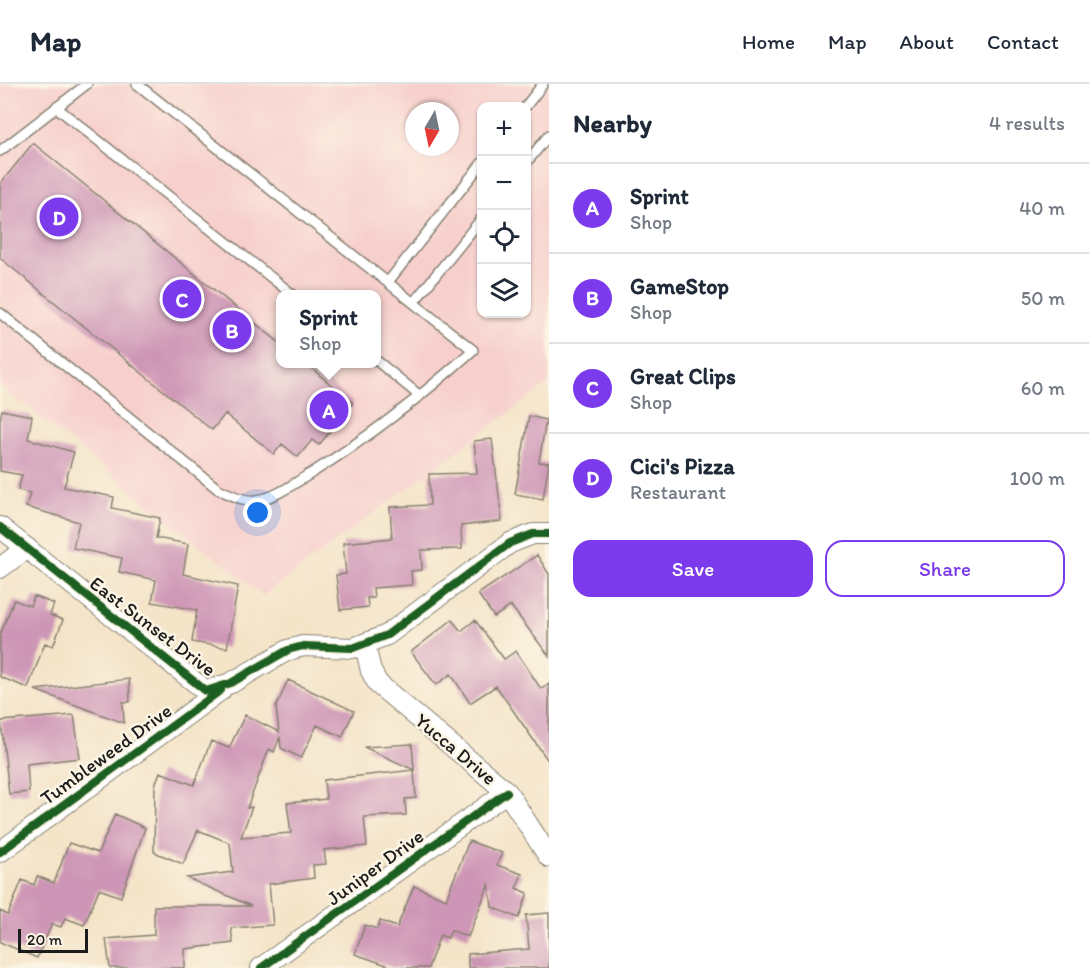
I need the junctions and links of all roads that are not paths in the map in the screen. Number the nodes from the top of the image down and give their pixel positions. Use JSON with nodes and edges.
{"nodes":[{"id":1,"x":87,"y":84,"type":"edge"},
{"id":2,"x":137,"y":84,"type":"edge"},
{"id":3,"x":543,"y":84,"type":"edge"},
{"id":4,"x":529,"y":102,"type":"edge"},
{"id":5,"x":56,"y":108,"type":"junction"},
{"id":6,"x":549,"y":135,"type":"edge"},
{"id":7,"x":0,"y":150,"type":"edge"},
{"id":8,"x":531,"y":157,"type":"edge"},
{"id":9,"x":477,"y":169,"type":"edge"},
{"id":10,"x":477,"y":224,"type":"edge"},
{"id":11,"x":388,"y":282,"type":"junction"},
{"id":12,"x":287,"y":290,"type":"edge"},
{"id":13,"x":414,"y":302,"type":"junction"},
{"id":14,"x":0,"y":313,"type":"edge"},
{"id":15,"x":381,"y":365,"type":"edge"},
{"id":16,"x":420,"y":396,"type":"junction"},
{"id":17,"x":0,"y":527,"type":"edge"},
{"id":18,"x":549,"y":534,"type":"edge"},
{"id":19,"x":27,"y":548,"type":"junction"},
{"id":20,"x":0,"y":567,"type":"edge"},
{"id":21,"x":365,"y":645,"type":"junction"},
{"id":22,"x":231,"y":683,"type":"junction"},
{"id":23,"x":507,"y":792,"type":"junction"},
{"id":24,"x":0,"y":852,"type":"edge"},
{"id":25,"x":549,"y":856,"type":"edge"},
{"id":26,"x":261,"y":968,"type":"edge"}],
"edges":[{"from":1,"to":5,"type":"lane"},
{"from":2,"to":11,"type":"lane"},
{"from":3,"to":4,"type":"lane"},
{"from":5,"to":7,"type":"lane"},
{"from":5,"to":12,"type":"lane"},
{"from":6,"to":8,"type":"lane"},
{"from":9,"to":11,"type":"lane"},
{"from":10,"to":13,"type":"lane"},
{"from":11,"to":13,"type":"lane"},
{"from":13,"to":16,"type":"lane"},
{"from":14,"to":16,"type":"lane"},
{"from":15,"to":16,"type":"lane"},
{"from":17,"to":19,"type":"street","name":"East Sunset Drive"},
{"from":18,"to":21,"type":"street","name":"East Sunset Drive"},
{"from":19,"to":20,"type":"street"},
{"from":19,"to":22,"type":"street","name":"East Sunset Drive"},
{"from":21,"to":22,"type":"street","name":"East Sunset Drive"},
{"from":21,"to":23,"type":"street","name":"Yucca Drive"},
{"from":22,"to":24,"type":"street","name":"Tumbleweed Drive"},
{"from":23,"to":25,"type":"street","name":"Yucca Drive"},
{"from":23,"to":26,"type":"street","name":"Juniper Drive"}]}
